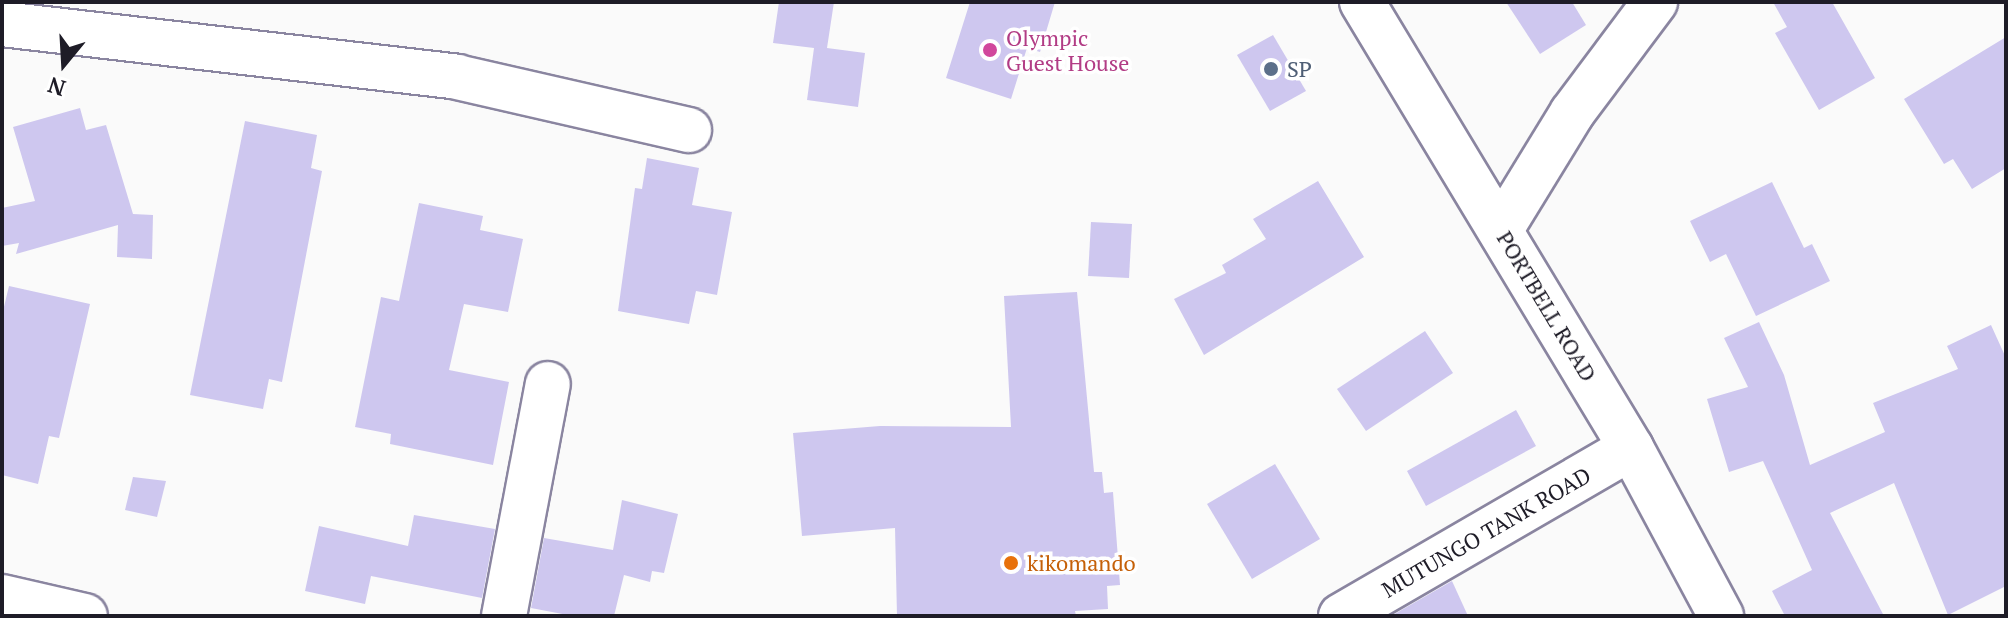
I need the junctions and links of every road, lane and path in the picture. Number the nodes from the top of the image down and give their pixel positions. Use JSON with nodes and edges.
{"nodes":[{"id":1,"x":1362,"y":2,"type":"edge"},
{"id":2,"x":1655,"y":2,"type":"edge"},
{"id":3,"x":2,"y":24,"type":"edge"},
{"id":4,"x":689,"y":130,"type":"dead end"},
{"id":5,"x":1501,"y":229,"type":"junction"},
{"id":6,"x":548,"y":384,"type":"dead end"},
{"id":7,"x":1631,"y":448,"type":"junction"},
{"id":8,"x":2,"y":597,"type":"edge"},
{"id":9,"x":59,"y":613,"type":"edge"},
{"id":10,"x":504,"y":616,"type":"edge"},
{"id":11,"x":1341,"y":616,"type":"edge"},
{"id":12,"x":1721,"y":616,"type":"edge"}],
"edges":[{"from":1,"to":5,"type":"street","name":"PORTBELL ROAD"},
{"from":2,"to":5,"type":"street"},
{"from":3,"to":4,"type":"street"},
{"from":5,"to":7,"type":"street","name":"PORTBELL ROAD"},
{"from":6,"to":10,"type":"street"},
{"from":7,"to":11,"type":"street","name":"MUTUNGO TANK ROAD"},
{"from":7,"to":12,"type":"street","name":"PORTBELL ROAD"},
{"from":8,"to":9,"type":"street"}]}
